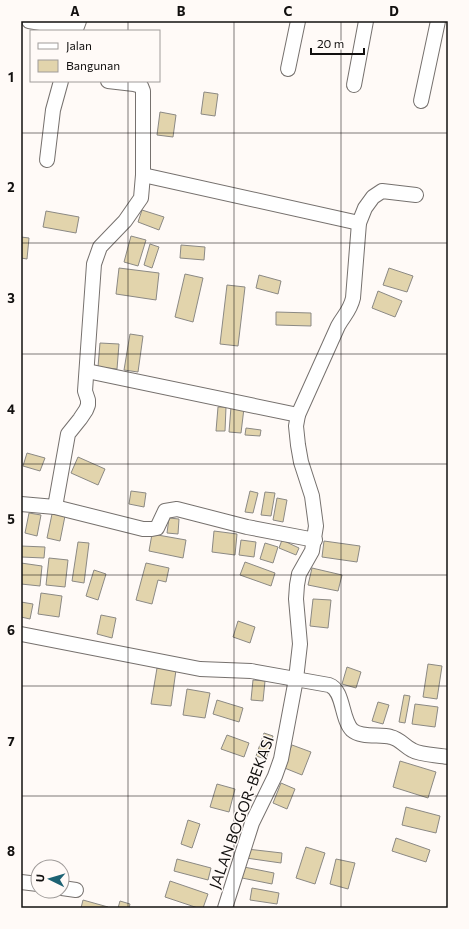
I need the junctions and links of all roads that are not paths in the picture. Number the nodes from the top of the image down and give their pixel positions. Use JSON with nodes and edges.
{"nodes":[{"id":1,"x":29,"y":21,"type":"edge"},
{"id":2,"x":298,"y":21,"type":"edge"},
{"id":3,"x":366,"y":21,"type":"edge"},
{"id":4,"x":438,"y":21,"type":"edge"},
{"id":5,"x":77,"y":27,"type":"edge"},
{"id":6,"x":288,"y":69,"type":"dead end"},
{"id":7,"x":60,"y":82,"type":"edge"},
{"id":8,"x":117,"y":82,"type":"edge"},
{"id":9,"x":354,"y":85,"type":"dead end"},
{"id":10,"x":421,"y":101,"type":"dead end"},
{"id":11,"x":47,"y":160,"type":"dead end"},
{"id":12,"x":144,"y":175,"type":"junction"},
{"id":13,"x":416,"y":195,"type":"dead end"},
{"id":14,"x":359,"y":223,"type":"junction"},
{"id":15,"x":87,"y":371,"type":"junction"},
{"id":16,"x":298,"y":415,"type":"junction"},
{"id":17,"x":21,"y":504,"type":"edge"},
{"id":18,"x":55,"y":507,"type":"junction"},
{"id":19,"x":315,"y":540,"type":"junction"},
{"id":20,"x":21,"y":634,"type":"edge"},
{"id":21,"x":296,"y":679,"type":"junction"},
{"id":22,"x":448,"y":757,"type":"edge"},
{"id":23,"x":70,"y":889,"type":"edge"},
{"id":24,"x":76,"y":890,"type":"dead end"},
{"id":25,"x":224,"y":908,"type":"edge"}],
"edges":[{"from":1,"to":5,"type":"street"},
{"from":2,"to":6,"type":"street"},
{"from":3,"to":9,"type":"street"},
{"from":4,"to":10,"type":"street"},
{"from":7,"to":11,"type":"street"},
{"from":8,"to":12,"type":"street"},
{"from":12,"to":14,"type":"street"},
{"from":12,"to":15,"type":"street"},
{"from":13,"to":14,"type":"street"},
{"from":14,"to":16,"type":"street"},
{"from":15,"to":16,"type":"street"},
{"from":15,"to":18,"type":"street"},
{"from":16,"to":19,"type":"street","name":"JALAN BOGOR-BEKASI"},
{"from":17,"to":18,"type":"street"},
{"from":18,"to":19,"type":"street"},
{"from":19,"to":21,"type":"street","name":"JALAN BOGOR-BEKASI"},
{"from":20,"to":21,"type":"street"},
{"from":21,"to":22,"type":"street"},
{"from":21,"to":25,"type":"street","name":"JALAN BOGOR-BEKASI"},
{"from":23,"to":24,"type":"street"}]}
